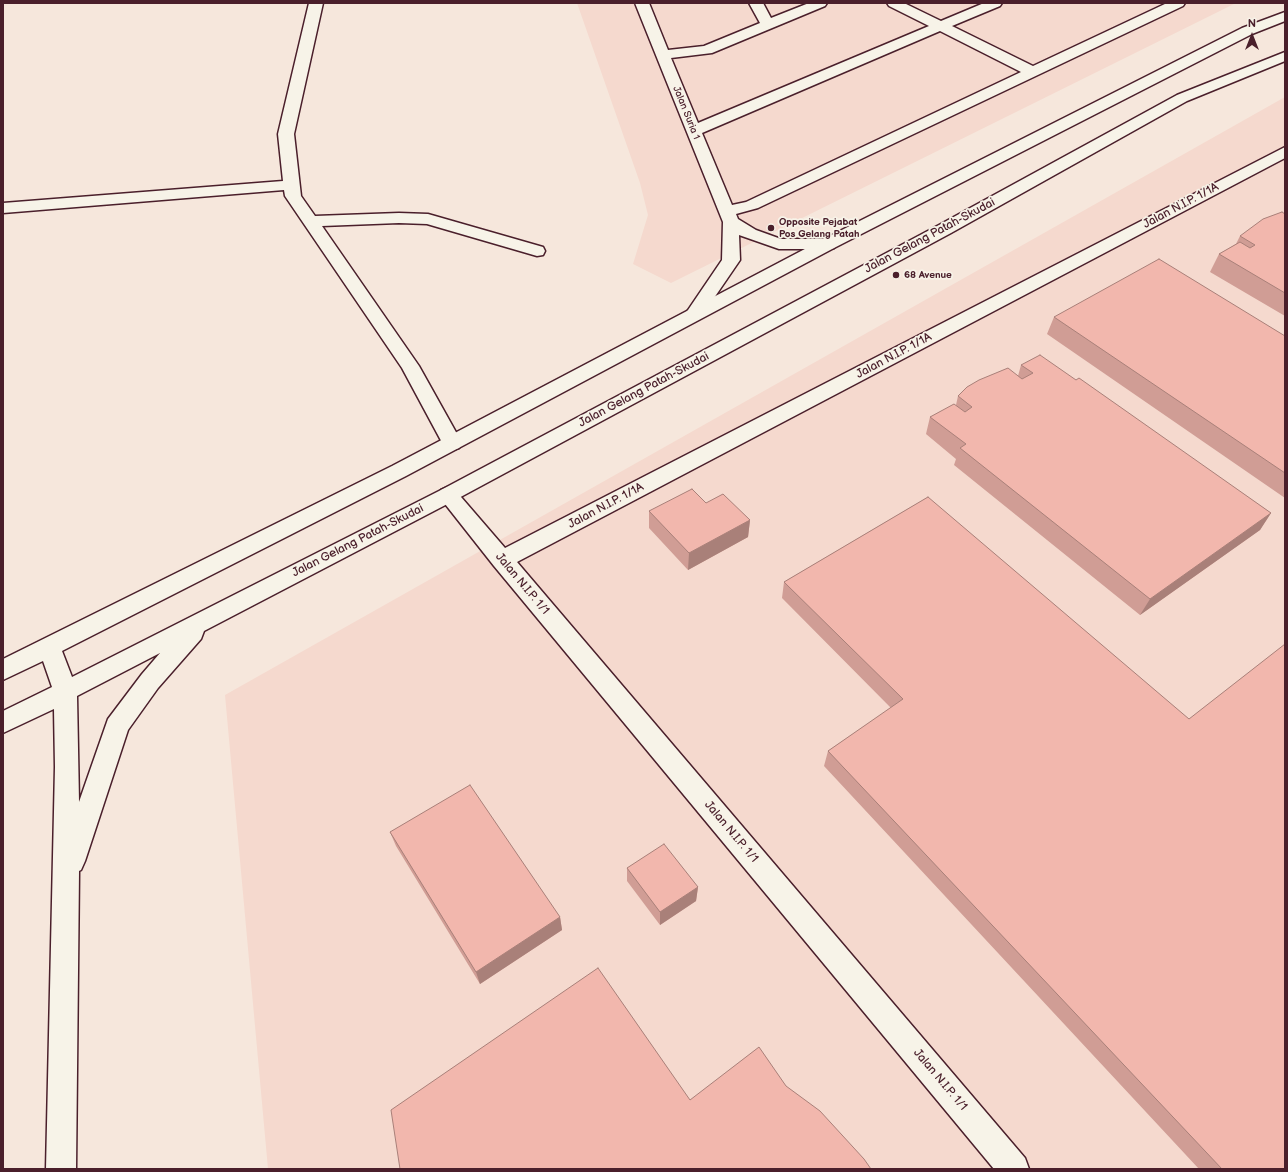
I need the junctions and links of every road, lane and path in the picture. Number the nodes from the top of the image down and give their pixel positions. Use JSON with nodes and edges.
{"nodes":[{"id":1,"x":316,"y":3,"type":"edge"},
{"id":2,"x":642,"y":3,"type":"edge"},
{"id":3,"x":756,"y":3,"type":"edge"},
{"id":4,"x":820,"y":3,"type":"edge"},
{"id":5,"x":894,"y":3,"type":"edge"},
{"id":6,"x":995,"y":3,"type":"edge"},
{"id":7,"x":1178,"y":3,"type":"edge"},
{"id":8,"x":1285,"y":16,"type":"edge"},
{"id":9,"x":768,"y":25,"type":"junction"},
{"id":10,"x":940,"y":26,"type":"junction"},
{"id":11,"x":1247,"y":31,"type":"junction"},
{"id":12,"x":1285,"y":31,"type":"edge"},
{"id":13,"x":662,"y":55,"type":"junction"},
{"id":14,"x":1285,"y":56,"type":"edge"},
{"id":15,"x":1034,"y":72,"type":"junction"},
{"id":16,"x":693,"y":131,"type":"junction"},
{"id":17,"x":1285,"y":152,"type":"edge"},
{"id":18,"x":292,"y":185,"type":"junction"},
{"id":19,"x":3,"y":208,"type":"edge"},
{"id":20,"x":728,"y":217,"type":"junction"},
{"id":21,"x":310,"y":221,"type":"junction"},
{"id":22,"x":828,"y":244,"type":"junction"},
{"id":23,"x":537,"y":251,"type":"dead end"},
{"id":24,"x":695,"y":313,"type":"junction"},
{"id":25,"x":452,"y":443,"type":"junction"},
{"id":26,"x":448,"y":495,"type":"junction"},
{"id":27,"x":502,"y":560,"type":"junction"},
{"id":28,"x":201,"y":623,"type":"junction"},
{"id":29,"x":50,"y":648,"type":"junction"},
{"id":30,"x":3,"y":670,"type":"edge"},
{"id":31,"x":65,"y":691,"type":"junction"},
{"id":32,"x":3,"y":723,"type":"edge"},
{"id":33,"x":66,"y":879,"type":"junction"},
{"id":34,"x":61,"y":1169,"type":"edge"},
{"id":35,"x":1014,"y":1169,"type":"edge"}],
"edges":[{"from":1,"to":18,"type":"main road"},
{"from":2,"to":13,"type":"main road","name":"Jalan Suria 1"},
{"from":3,"to":9,"type":"main road"},
{"from":4,"to":9,"type":"main road"},
{"from":5,"to":10,"type":"main road"},
{"from":6,"to":10,"type":"main road"},
{"from":7,"to":15,"type":"main road"},
{"from":8,"to":11,"type":"main road"},
{"from":9,"to":13,"type":"main road"},
{"from":10,"to":15,"type":"main road"},
{"from":10,"to":16,"type":"main road"},
{"from":11,"to":12,"type":"main road"},
{"from":11,"to":22,"type":"main road"},
{"from":13,"to":16,"type":"main road","name":"Jalan Suria 1"},
{"from":14,"to":26,"type":"main road","name":"Jalan Gelang Patah-Skudai"},
{"from":15,"to":20,"type":"main road"},
{"from":16,"to":20,"type":"main road","name":"Jalan Suria 1"},
{"from":17,"to":27,"type":"main road","name":"Jalan N.I.P. 1/1A"},
{"from":18,"to":19,"type":"main road"},
{"from":18,"to":21,"type":"main road"},
{"from":20,"to":22,"type":"main road"},
{"from":20,"to":24,"type":"main road","name":"Jalan Suria 1"},
{"from":21,"to":23,"type":"main road"},
{"from":21,"to":25,"type":"main road"},
{"from":22,"to":24,"type":"main road"},
{"from":24,"to":25,"type":"main road"},
{"from":25,"to":29,"type":"main road"},
{"from":26,"to":27,"type":"main road","name":"Jalan N.I.P. 1/1"},
{"from":26,"to":28,"type":"main road","name":"Jalan Gelang Patah-Skudai"},
{"from":27,"to":35,"type":"main road","name":"Jalan N.I.P. 1/1"},
{"from":28,"to":31,"type":"main road","name":"Jalan Gelang Patah-Skudai"},
{"from":28,"to":33,"type":"main road"},
{"from":29,"to":30,"type":"main road"},
{"from":29,"to":31,"type":"main road"},
{"from":31,"to":32,"type":"main road","name":"Jalan Gelang Patah-Skudai"},
{"from":31,"to":33,"type":"main road"},
{"from":33,"to":34,"type":"main road"}]}
